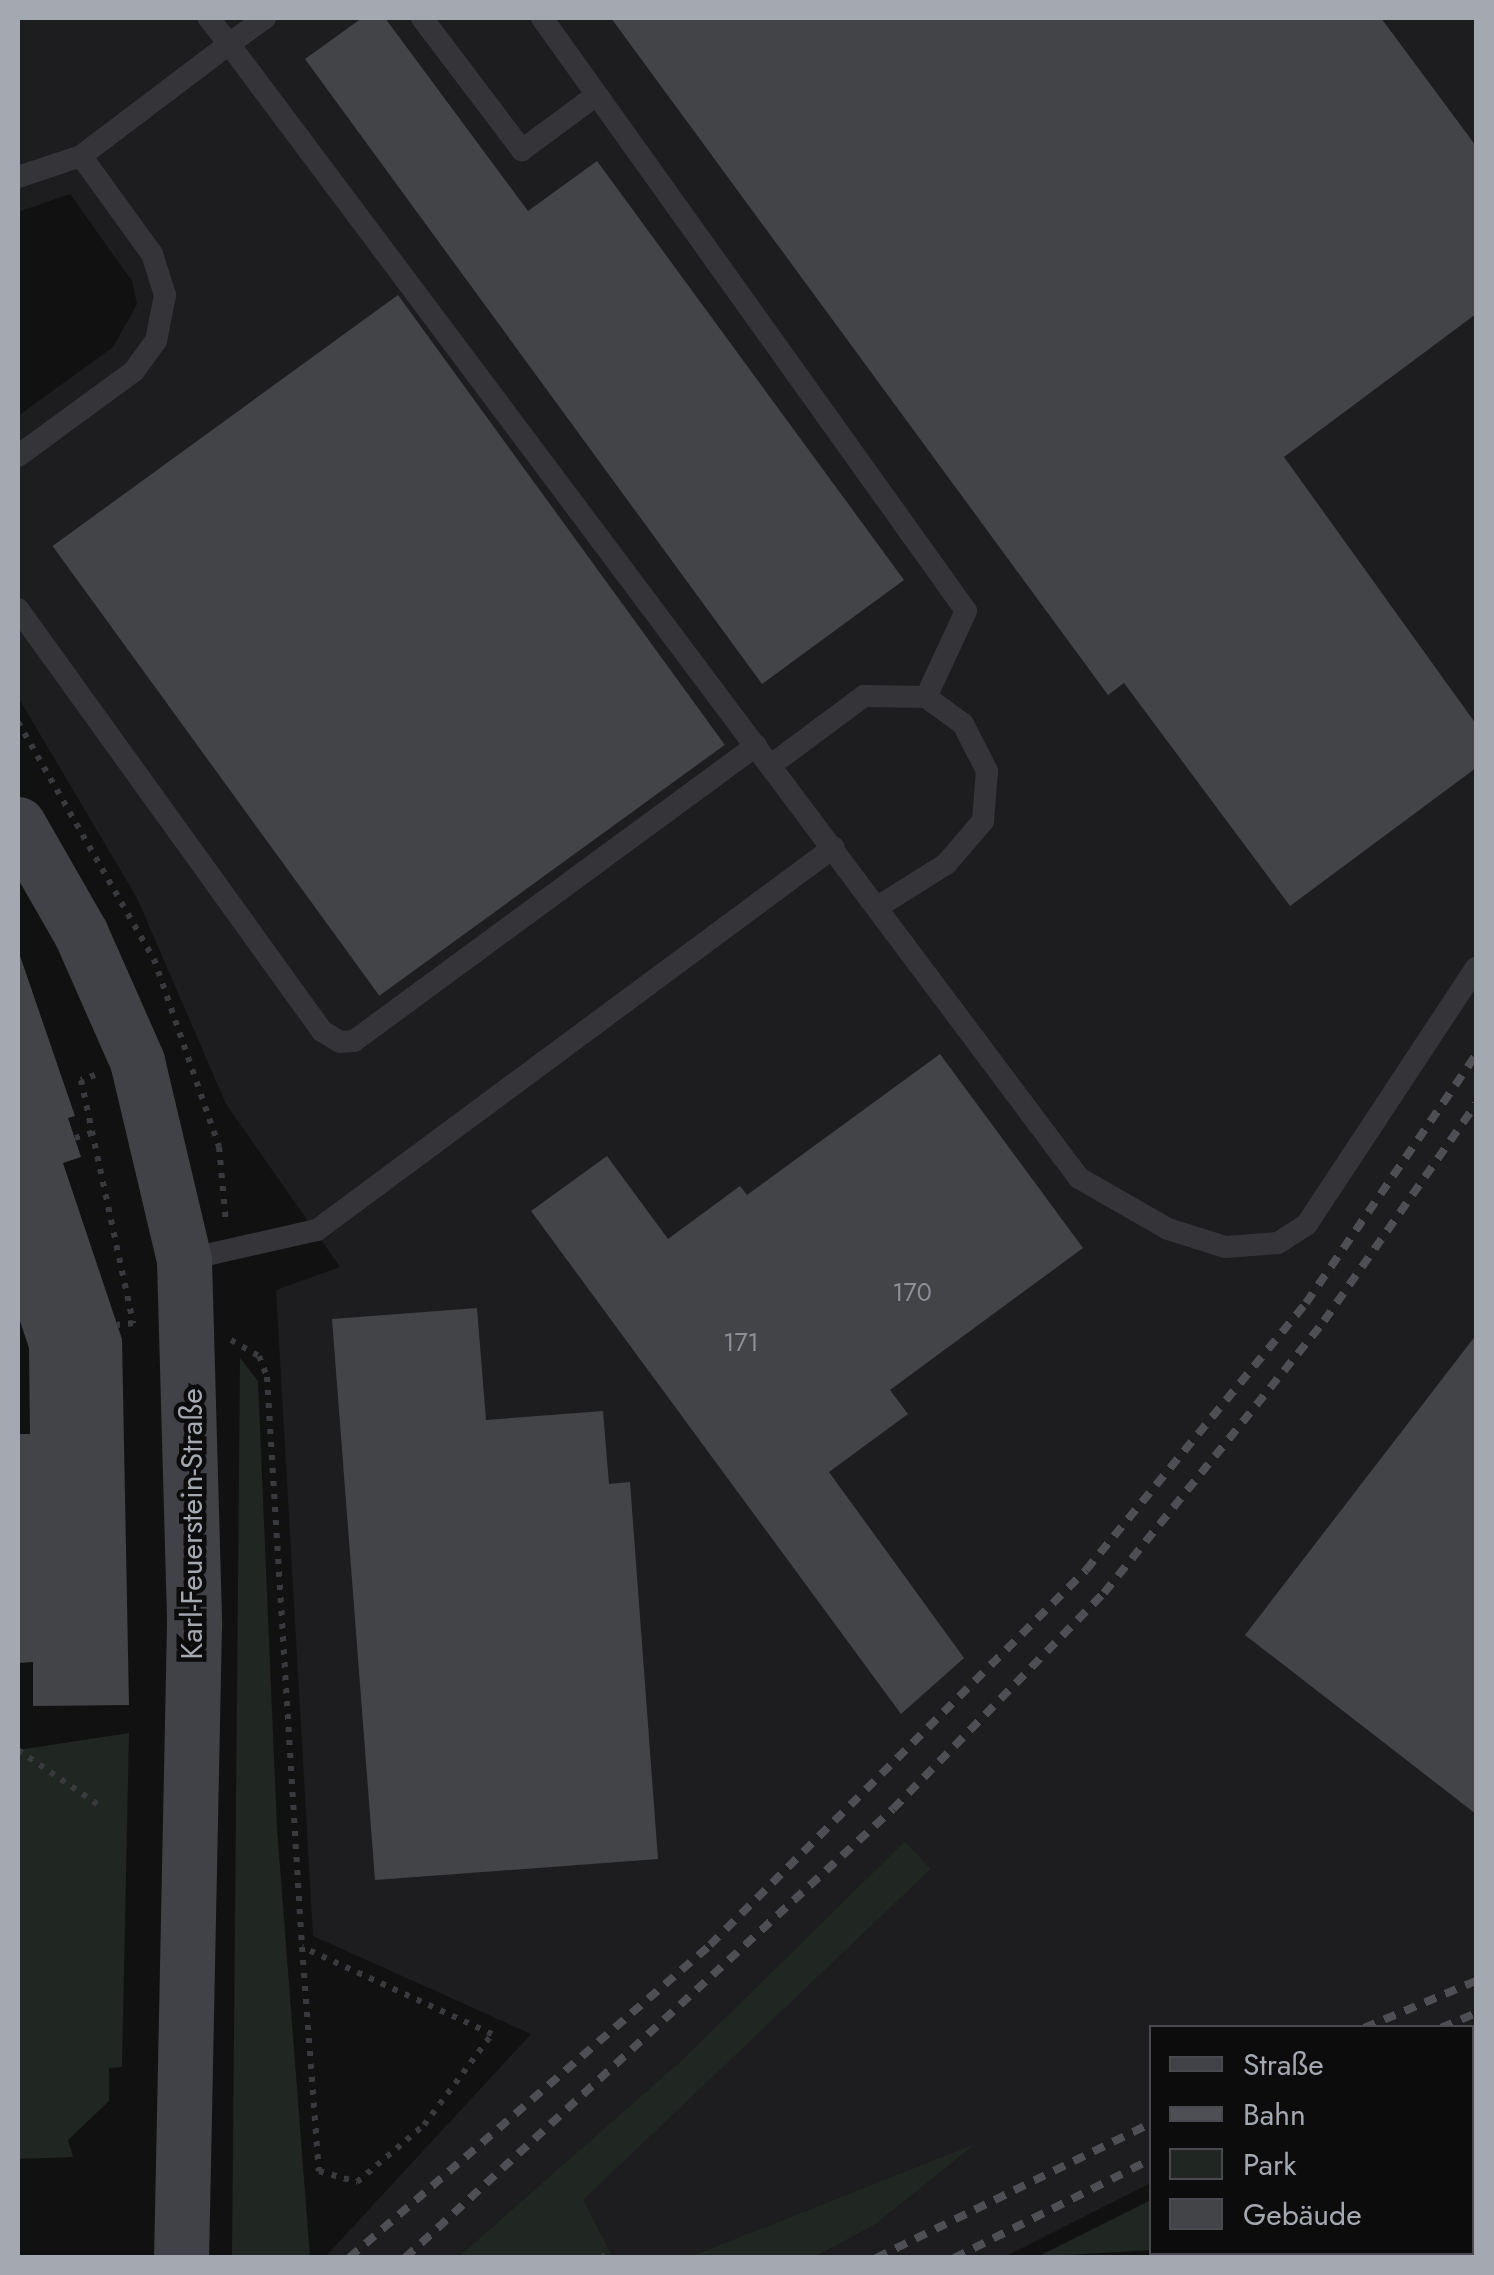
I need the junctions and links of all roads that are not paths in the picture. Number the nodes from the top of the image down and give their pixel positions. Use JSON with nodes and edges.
{"nodes":[{"id":1,"x":209,"y":18,"type":"edge"},
{"id":2,"x":265,"y":18,"type":"edge"},
{"id":3,"x":422,"y":18,"type":"edge"},
{"id":4,"x":542,"y":18,"type":"edge"},
{"id":5,"x":229,"y":44,"type":"junction"},
{"id":6,"x":594,"y":97,"type":"junction"},
{"id":7,"x":81,"y":156,"type":"junction"},
{"id":8,"x":18,"y":177,"type":"edge"},
{"id":9,"x":18,"y":456,"type":"edge"},
{"id":10,"x":18,"y":610,"type":"edge"},
{"id":11,"x":926,"y":698,"type":"junction"},
{"id":12,"x":756,"y":746,"type":"junction"},
{"id":13,"x":771,"y":765,"type":"junction"},
{"id":14,"x":18,"y":824,"type":"edge"},
{"id":15,"x":834,"y":847,"type":"junction"},
{"id":16,"x":879,"y":906,"type":"junction"},
{"id":17,"x":1476,"y":968,"type":"edge"},
{"id":18,"x":184,"y":1260,"type":"junction"},
{"id":19,"x":180,"y":2258,"type":"edge"}],
"edges":[{"from":1,"to":5,"type":"lane"},
{"from":2,"to":5,"type":"lane"},
{"from":3,"to":6,"type":"lane"},
{"from":4,"to":6,"type":"lane"},
{"from":5,"to":7,"type":"lane"},
{"from":5,"to":12,"type":"lane"},
{"from":6,"to":11,"type":"lane"},
{"from":7,"to":8,"type":"lane"},
{"from":7,"to":9,"type":"lane"},
{"from":10,"to":12,"type":"lane"},
{"from":11,"to":13,"type":"lane"},
{"from":11,"to":16,"type":"lane"},
{"from":12,"to":13,"type":"lane"},
{"from":13,"to":15,"type":"lane"},
{"from":14,"to":18,"type":"street","name":"Karl-Feuerstein-Straße"},
{"from":15,"to":16,"type":"lane"},
{"from":15,"to":18,"type":"lane"},
{"from":16,"to":17,"type":"lane"},
{"from":18,"to":19,"type":"street","name":"Karl-Feuerstein-Straße"}]}
